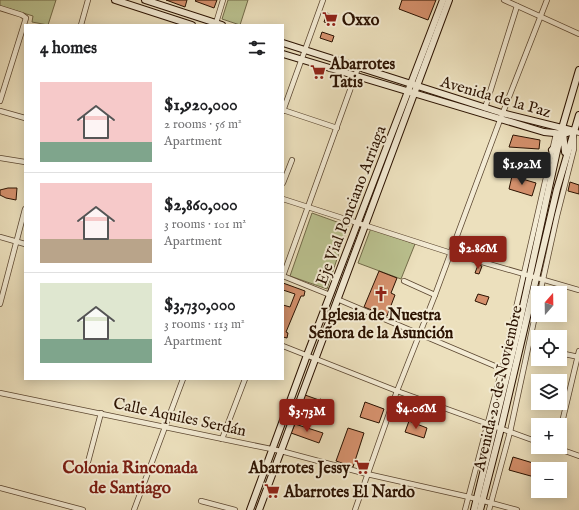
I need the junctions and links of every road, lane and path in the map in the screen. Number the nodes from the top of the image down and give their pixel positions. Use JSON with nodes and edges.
{"nodes":[{"id":1,"x":88,"y":0,"type":"edge"},
{"id":2,"x":115,"y":0,"type":"edge"},
{"id":3,"x":145,"y":0,"type":"edge"},
{"id":4,"x":223,"y":0,"type":"edge"},
{"id":5,"x":323,"y":0,"type":"edge"},
{"id":6,"x":443,"y":0,"type":"edge"},
{"id":7,"x":449,"y":0,"type":"edge"},
{"id":8,"x":504,"y":0,"type":"edge"},
{"id":9,"x":547,"y":0,"type":"edge"},
{"id":10,"x":517,"y":6,"type":"junction"},
{"id":11,"x":0,"y":8,"type":"edge"},
{"id":12,"x":541,"y":16,"type":"junction"},
{"id":13,"x":24,"y":24,"type":"edge"},
{"id":14,"x":24,"y":24,"type":"edge"},
{"id":15,"x":81,"y":24,"type":"edge"},
{"id":16,"x":189,"y":24,"type":"edge"},
{"id":17,"x":219,"y":24,"type":"edge"},
{"id":18,"x":579,"y":34,"type":"edge"},
{"id":19,"x":284,"y":43,"type":"edge"},
{"id":20,"x":306,"y":50,"type":"junction"},
{"id":21,"x":284,"y":54,"type":"edge"},
{"id":22,"x":301,"y":59,"type":"junction"},
{"id":23,"x":332,"y":59,"type":"junction"},
{"id":24,"x":329,"y":68,"type":"junction"},
{"id":25,"x":358,"y":68,"type":"junction"},
{"id":26,"x":579,"y":70,"type":"edge"},
{"id":27,"x":355,"y":76,"type":"junction"},
{"id":28,"x":414,"y":86,"type":"junction"},
{"id":29,"x":411,"y":93,"type":"junction"},
{"id":30,"x":0,"y":101,"type":"edge"},
{"id":31,"x":284,"y":107,"type":"edge"},
{"id":32,"x":485,"y":108,"type":"junction"},
{"id":33,"x":284,"y":110,"type":"edge"},
{"id":34,"x":0,"y":111,"type":"edge"},
{"id":35,"x":502,"y":113,"type":"junction"},
{"id":36,"x":579,"y":115,"type":"edge"},
{"id":37,"x":24,"y":118,"type":"edge"},
{"id":38,"x":500,"y":120,"type":"junction"},
{"id":39,"x":337,"y":128,"type":"junction"},
{"id":40,"x":577,"y":132,"type":"edge"},
{"id":41,"x":561,"y":133,"type":"junction"},
{"id":42,"x":560,"y":143,"type":"junction"},
{"id":43,"x":552,"y":150,"type":"junction"},
{"id":44,"x":0,"y":158,"type":"edge"},
{"id":45,"x":292,"y":160,"type":"dead end"},
{"id":46,"x":565,"y":161,"type":"junction"},
{"id":47,"x":24,"y":162,"type":"edge"},
{"id":48,"x":284,"y":180,"type":"edge"},
{"id":49,"x":284,"y":199,"type":"edge"},
{"id":50,"x":308,"y":208,"type":"junction"},
{"id":51,"x":24,"y":212,"type":"edge"},
{"id":52,"x":358,"y":222,"type":"junction"},
{"id":53,"x":366,"y":225,"type":"junction"},
{"id":54,"x":0,"y":237,"type":"edge"},
{"id":55,"x":16,"y":240,"type":"junction"},
{"id":56,"x":24,"y":244,"type":"edge"},
{"id":57,"x":450,"y":253,"type":"junction"},
{"id":58,"x":284,"y":273,"type":"edge"},
{"id":59,"x":524,"y":275,"type":"junction"},
{"id":60,"x":284,"y":276,"type":"edge"},
{"id":61,"x":533,"y":277,"type":"junction"},
{"id":62,"x":543,"y":279,"type":"junction"},
{"id":63,"x":404,"y":281,"type":"dead end"},
{"id":64,"x":542,"y":286,"type":"edge"},
{"id":65,"x":579,"y":290,"type":"edge"},
{"id":66,"x":330,"y":294,"type":"junction"},
{"id":67,"x":435,"y":295,"type":"junction"},
{"id":68,"x":337,"y":299,"type":"junction"},
{"id":69,"x":0,"y":304,"type":"edge"},
{"id":70,"x":534,"y":322,"type":"edge"},
{"id":71,"x":420,"y":334,"type":"junction"},
{"id":72,"x":284,"y":346,"type":"edge"},
{"id":73,"x":567,"y":354,"type":"edge"},
{"id":74,"x":307,"y":355,"type":"junction"},
{"id":75,"x":579,"y":355,"type":"edge"},
{"id":76,"x":314,"y":359,"type":"junction"},
{"id":77,"x":502,"y":369,"type":"junction"},
{"id":78,"x":183,"y":380,"type":"edge"},
{"id":79,"x":245,"y":380,"type":"edge"},
{"id":80,"x":397,"y":391,"type":"junction"},
{"id":81,"x":0,"y":393,"type":"edge"},
{"id":82,"x":101,"y":413,"type":"junction"},
{"id":83,"x":563,"y":418,"type":"edge"},
{"id":84,"x":488,"y":423,"type":"junction"},
{"id":85,"x":166,"y":427,"type":"junction"},
{"id":86,"x":498,"y":427,"type":"junction"},
{"id":87,"x":510,"y":432,"type":"junction"},
{"id":88,"x":222,"y":439,"type":"junction"},
{"id":89,"x":531,"y":440,"type":"edge"},
{"id":90,"x":273,"y":449,"type":"junction"},
{"id":91,"x":281,"y":451,"type":"junction"},
{"id":92,"x":567,"y":452,"type":"edge"},
{"id":93,"x":579,"y":456,"type":"edge"},
{"id":94,"x":88,"y":462,"type":"dead end"},
{"id":95,"x":367,"y":474,"type":"junction"},
{"id":96,"x":0,"y":488,"type":"edge"},
{"id":97,"x":469,"y":497,"type":"junction"},
{"id":98,"x":480,"y":500,"type":"junction"},
{"id":99,"x":201,"y":501,"type":"dead end"},
{"id":100,"x":491,"y":504,"type":"junction"},
{"id":101,"x":83,"y":510,"type":"edge"},
{"id":102,"x":134,"y":510,"type":"edge"},
{"id":103,"x":235,"y":510,"type":"edge"},
{"id":104,"x":250,"y":510,"type":"edge"},
{"id":105,"x":259,"y":510,"type":"edge"},
{"id":106,"x":355,"y":510,"type":"edge"},
{"id":107,"x":465,"y":510,"type":"edge"},
{"id":108,"x":474,"y":510,"type":"edge"},
{"id":109,"x":480,"y":510,"type":"edge"},
{"id":110,"x":489,"y":510,"type":"edge"},
{"id":111,"x":493,"y":510,"type":"edge"},
{"id":112,"x":517,"y":510,"type":"edge"}],
"edges":[{"from":1,"to":15,"type":"street"},
{"from":2,"to":16,"type":"main road"},
{"from":3,"to":17,"type":"main road"},
{"from":4,"to":17,"type":"street"},
{"from":5,"to":20,"type":"street"},
{"from":6,"to":28,"type":"main road","name":"Eje Vial Ponciano Arriaga"},
{"from":7,"to":28,"type":"main road","name":"Eje Vial Ponciano Arriaga"},
{"from":8,"to":10,"type":"street"},
{"from":9,"to":12,"type":"street"},
{"from":10,"to":12,"type":"street"},
{"from":10,"to":32,"type":"street"},
{"from":11,"to":13,"type":"street"},
{"from":12,"to":18,"type":"street"},
{"from":12,"to":35,"type":"street"},
{"from":14,"to":30,"type":"street"},
{"from":19,"to":20,"type":"main road","name":"Avenida de la Paz"},
{"from":20,"to":22,"type":"street"},
{"from":20,"to":23,"type":"main road","name":"Avenida de la Paz"},
{"from":21,"to":22,"type":"main road","name":"Avenida de la Paz"},
{"from":22,"to":24,"type":"main road","name":"Avenida de la Paz"},
{"from":22,"to":31,"type":"street"},
{"from":23,"to":24,"type":"main road"},
{"from":23,"to":25,"type":"main road","name":"Avenida de la Paz"},
{"from":24,"to":27,"type":"main road","name":"Avenida de la Paz"},
{"from":25,"to":27,"type":"street"},
{"from":25,"to":28,"type":"main road","name":"Avenida de la Paz"},
{"from":26,"to":41,"type":"main road"},
{"from":27,"to":29,"type":"main road","name":"Avenida de la Paz"},
{"from":27,"to":39,"type":"street"},
{"from":28,"to":29,"type":"main road","name":"Eje Vial Ponciano Arriaga"},
{"from":28,"to":32,"type":"main road","name":"Avenida de la Paz"},
{"from":29,"to":38,"type":"main road","name":"Avenida de la Paz"},
{"from":29,"to":52,"type":"main road","name":"Eje Vial Ponciano Arriaga"},
{"from":29,"to":53,"type":"main road","name":"Eje Vial Ponciano Arriaga"},
{"from":32,"to":35,"type":"main road","name":"Avenida de la Paz"},
{"from":33,"to":39,"type":"street"},
{"from":34,"to":37,"type":"street"},
{"from":35,"to":38,"type":"street"},
{"from":35,"to":41,"type":"main road","name":"Avenida de la Paz"},
{"from":36,"to":40,"type":"main road"},
{"from":38,"to":41,"type":"main road","name":"Avenida de la Paz"},
{"from":38,"to":57,"type":"street"},
{"from":39,"to":50,"type":"street"},
{"from":40,"to":41,"type":"main road","name":"Avenida de la Paz"},
{"from":40,"to":46,"type":"main road","name":"Avenida 20 de Noviembre"},
{"from":40,"to":62,"type":"street","name":"Avenida 20 de Noviembre"},
{"from":41,"to":42,"type":"main road","name":"Avenida 20 de Noviembre"},
{"from":41,"to":43,"type":"street","name":"Avenida 20 de Noviembre"},
{"from":41,"to":46,"type":"main road"},
{"from":42,"to":43,"type":"main road"},
{"from":42,"to":61,"type":"main road","name":"Avenida 20 de Noviembre"},
{"from":43,"to":59,"type":"street","name":"Avenida 20 de Noviembre"},
{"from":44,"to":47,"type":"street"},
{"from":45,"to":48,"type":"street"},
{"from":46,"to":61,"type":"main road","name":"Avenida 20 de Noviembre"},
{"from":49,"to":50,"type":"street"},
{"from":50,"to":52,"type":"street"},
{"from":50,"to":58,"type":"street"},
{"from":51,"to":55,"type":"street"},
{"from":52,"to":53,"type":"street"},
{"from":52,"to":66,"type":"main road","name":"Eje Vial Ponciano Arriaga"},
{"from":53,"to":57,"type":"street"},
{"from":53,"to":68,"type":"main road","name":"Eje Vial Ponciano Arriaga"},
{"from":54,"to":55,"type":"street"},
{"from":55,"to":56,"type":"street"},
{"from":55,"to":69,"type":"street"},
{"from":57,"to":59,"type":"street"},
{"from":57,"to":67,"type":"street"},
{"from":59,"to":61,"type":"street"},
{"from":59,"to":77,"type":"street","name":"Avenida 20 de Noviembre"},
{"from":60,"to":66,"type":"street"},
{"from":61,"to":62,"type":"street"},
{"from":61,"to":86,"type":"main road","name":"Avenida 20 de Noviembre"},
{"from":62,"to":64,"type":"street","name":"Avenida 20 de Noviembre"},
{"from":62,"to":65,"type":"street"},
{"from":63,"to":67,"type":"street"},
{"from":66,"to":74,"type":"main road","name":"Eje Vial Ponciano Arriaga"},
{"from":67,"to":71,"type":"street"},
{"from":68,"to":71,"type":"street"},
{"from":68,"to":76,"type":"main road","name":"Eje Vial Ponciano Arriaga"},
{"from":70,"to":87,"type":"street","name":"Avenida 20 de Noviembre"},
{"from":71,"to":77,"type":"street"},
{"from":71,"to":80,"type":"street"},
{"from":72,"to":74,"type":"street"},
{"from":73,"to":75,"type":"street"},
{"from":74,"to":76,"type":"street"},
{"from":74,"to":90,"type":"main road","name":"Eje Vial Ponciano Arriaga"},
{"from":75,"to":83,"type":"street"},
{"from":76,"to":80,"type":"street"},
{"from":76,"to":91,"type":"main road","name":"Eje Vial Ponciano Arriaga"},
{"from":77,"to":84,"type":"street","name":"Avenida 20 de Noviembre"},
{"from":78,"to":85,"type":"street"},
{"from":79,"to":88,"type":"street"},
{"from":80,"to":84,"type":"street"},
{"from":80,"to":95,"type":"street"},
{"from":81,"to":82,"type":"street","name":"Calle Aquiles Serdán"},
{"from":82,"to":85,"type":"street","name":"Calle Aquiles Serdán"},
{"from":82,"to":94,"type":"street"},
{"from":84,"to":86,"type":"street"},
{"from":84,"to":97,"type":"street","name":"Avenida 20 de Noviembre"},
{"from":85,"to":88,"type":"street","name":"Calle Aquiles Serdán"},
{"from":85,"to":102,"type":"street"},
{"from":86,"to":87,"type":"street"},
{"from":86,"to":98,"type":"main road","name":"Avenida 20 de Noviembre"},
{"from":87,"to":89,"type":"street"},
{"from":87,"to":100,"type":"street","name":"Avenida 20 de Noviembre"},
{"from":88,"to":90,"type":"street","name":"Calle Aquiles Serdán"},
{"from":90,"to":91,"type":"street","name":"Calle Aquiles Serdán"},
{"from":90,"to":104,"type":"main road","name":"Eje Vial Ponciano Arriaga"},
{"from":91,"to":95,"type":"street","name":"Calle Aquiles Serdán"},
{"from":91,"to":105,"type":"main road","name":"Eje Vial Ponciano Arriaga"},
{"from":92,"to":93,"type":"street"},
{"from":95,"to":97,"type":"street","name":"Calle Aquiles Serdán"},
{"from":95,"to":106,"type":"street"},
{"from":96,"to":101,"type":"street"},
{"from":97,"to":98,"type":"street","name":"Calle Aquiles Serdán"},
{"from":97,"to":107,"type":"street","name":"Avenida 20 de Noviembre"},
{"from":98,"to":100,"type":"street","name":"Calle Aquiles Serdán"},
{"from":98,"to":108,"type":"main road","name":"Avenida 20 de Noviembre"},
{"from":98,"to":109,"type":"main road","name":"Avenida 20 de Noviembre"},
{"from":99,"to":103,"type":"street"},
{"from":100,"to":110,"type":"street","name":"Avenida 20 de Noviembre"},
{"from":100,"to":111,"type":"street"},
{"from":100,"to":112,"type":"street","name":"Calle Aquiles Serdán"}]}
